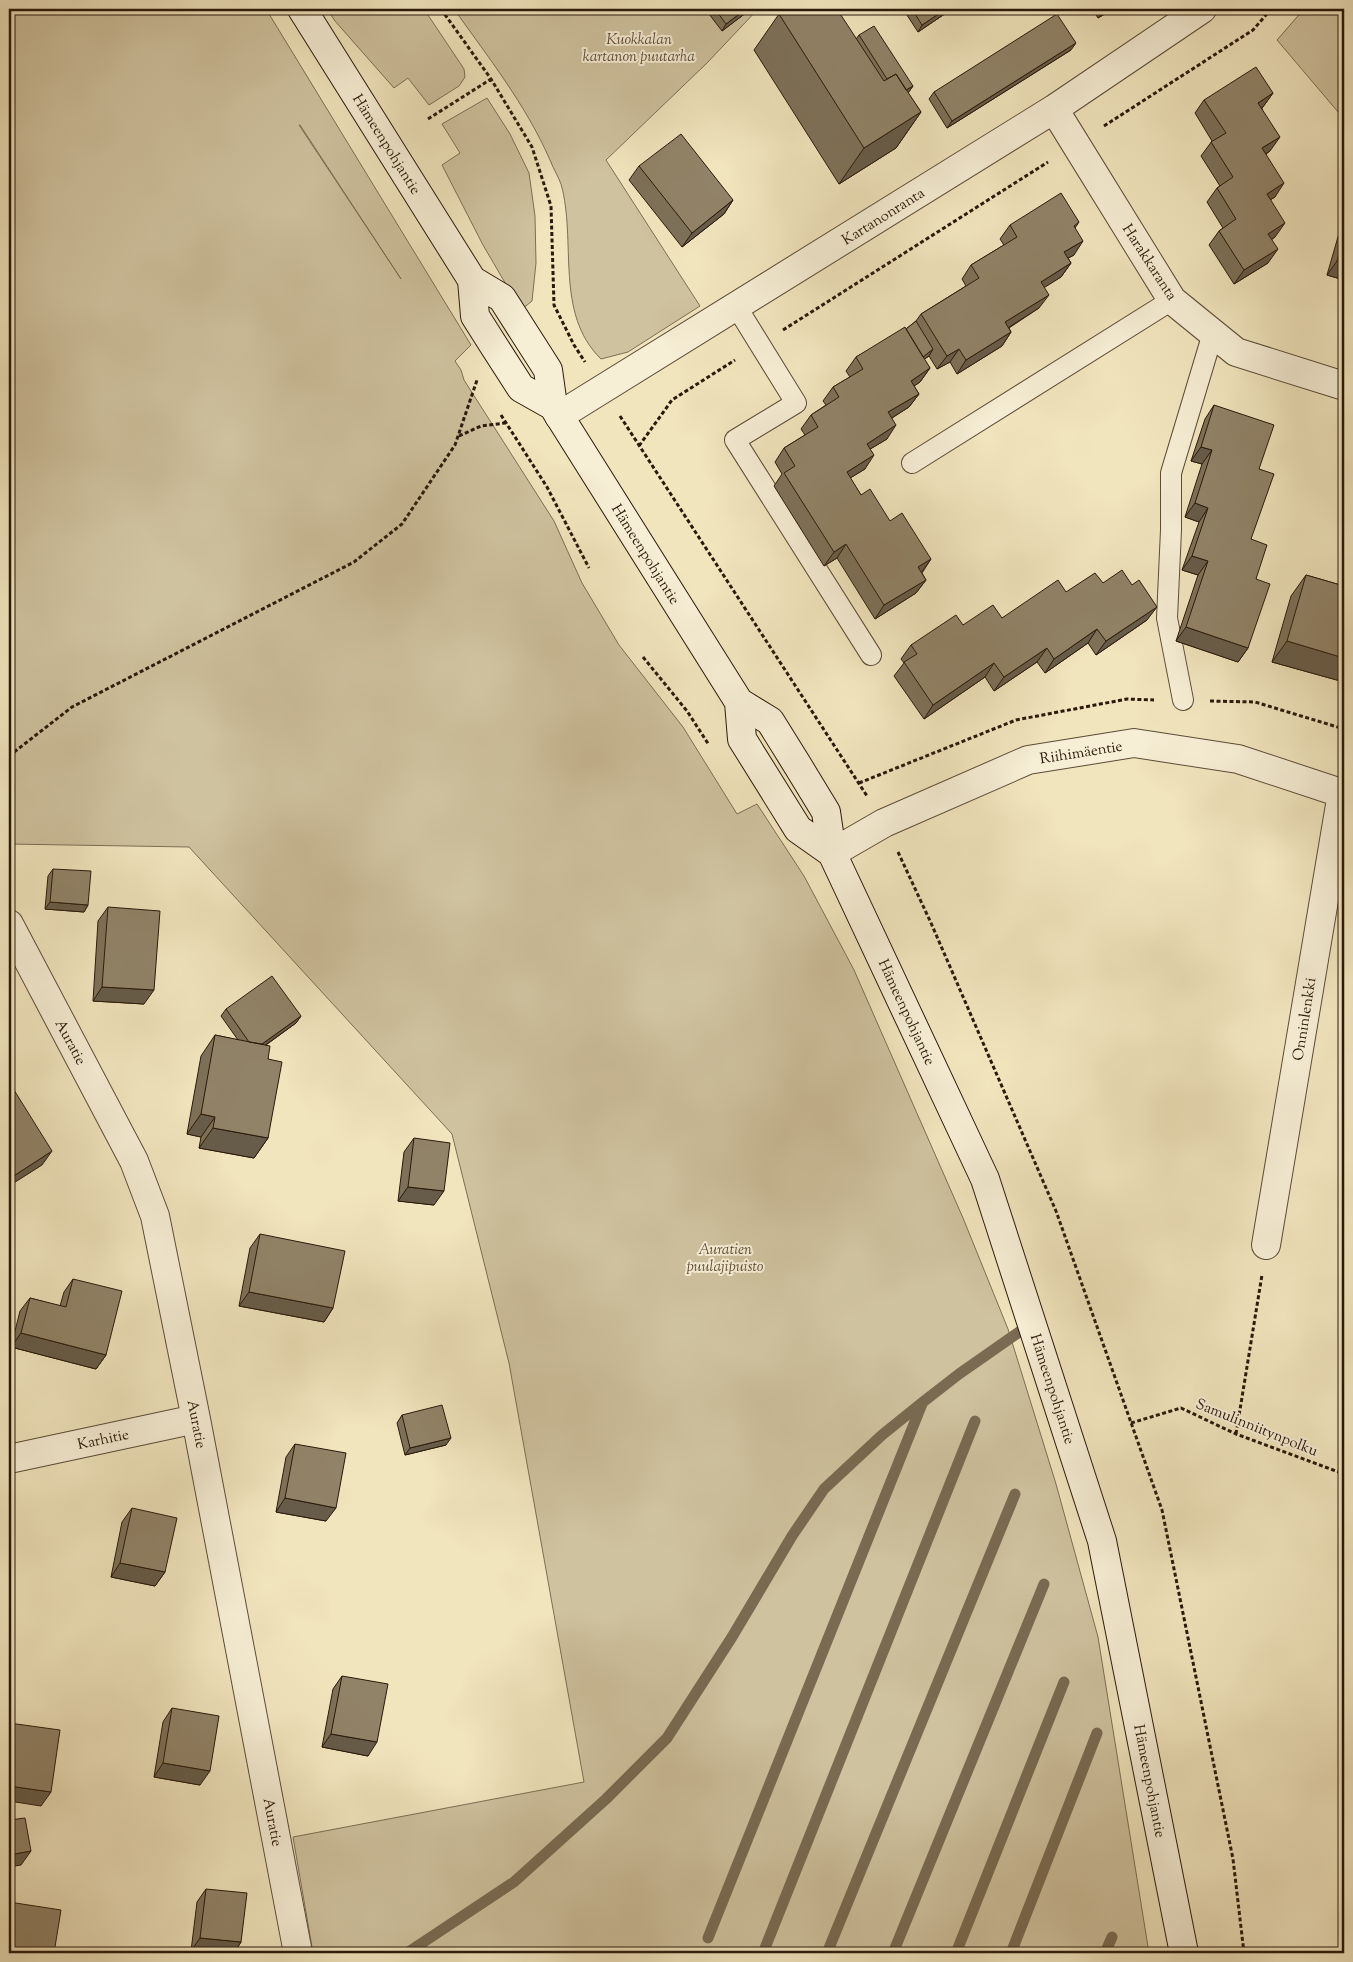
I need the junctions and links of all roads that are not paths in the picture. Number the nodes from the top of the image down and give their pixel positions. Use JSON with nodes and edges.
{"nodes":[{"id":1,"x":302,"y":9,"type":"edge"},
{"id":2,"x":1202,"y":9,"type":"edge"},
{"id":3,"x":1054,"y":110,"type":"junction"},
{"id":4,"x":1172,"y":300,"type":"junction"},
{"id":5,"x":736,"y":306,"type":"junction"},
{"id":6,"x":1213,"y":333,"type":"junction"},
{"id":7,"x":1344,"y":386,"type":"edge"},
{"id":8,"x":556,"y":411,"type":"junction"},
{"id":9,"x":912,"y":463,"type":"dead end"},
{"id":10,"x":871,"y":655,"type":"dead end"},
{"id":11,"x":1182,"y":700,"type":"dead end"},
{"id":12,"x":1343,"y":793,"type":"edge"},
{"id":13,"x":832,"y":853,"type":"junction"},
{"id":14,"x":9,"y":924,"type":"edge"},
{"id":15,"x":1266,"y":1245,"type":"road end"},
{"id":16,"x":196,"y":1418,"type":"junction"},
{"id":17,"x":9,"y":1459,"type":"edge"},
{"id":18,"x":298,"y":1953,"type":"edge"},
{"id":19,"x":1184,"y":1953,"type":"edge"}],
"edges":[{"from":1,"to":8,"type":"street","name":"Hämeenpohjantie"},
{"from":2,"to":3,"type":"street","name":"Kartanonranta"},
{"from":3,"to":4,"type":"street","name":"Harakkaranta"},
{"from":3,"to":5,"type":"street","name":"Kartanonranta"},
{"from":4,"to":6,"type":"street","name":"Harakkaranta"},
{"from":4,"to":9,"type":"lane"},
{"from":5,"to":8,"type":"street","name":"Kartanonranta"},
{"from":5,"to":10,"type":"lane"},
{"from":6,"to":7,"type":"street","name":"Harakkaranta"},
{"from":6,"to":11,"type":"lane"},
{"from":8,"to":13,"type":"street","name":"Hämeenpohjantie"},
{"from":12,"to":13,"type":"street","name":"Riihimäentie"},
{"from":12,"to":15,"type":"street","name":"Onninlenkki"},
{"from":13,"to":19,"type":"street","name":"Hämeenpohjantie"},
{"from":14,"to":16,"type":"street","name":"Auratie"},
{"from":16,"to":17,"type":"street","name":"Karhitie"},
{"from":16,"to":18,"type":"street","name":"Auratie"}]}
